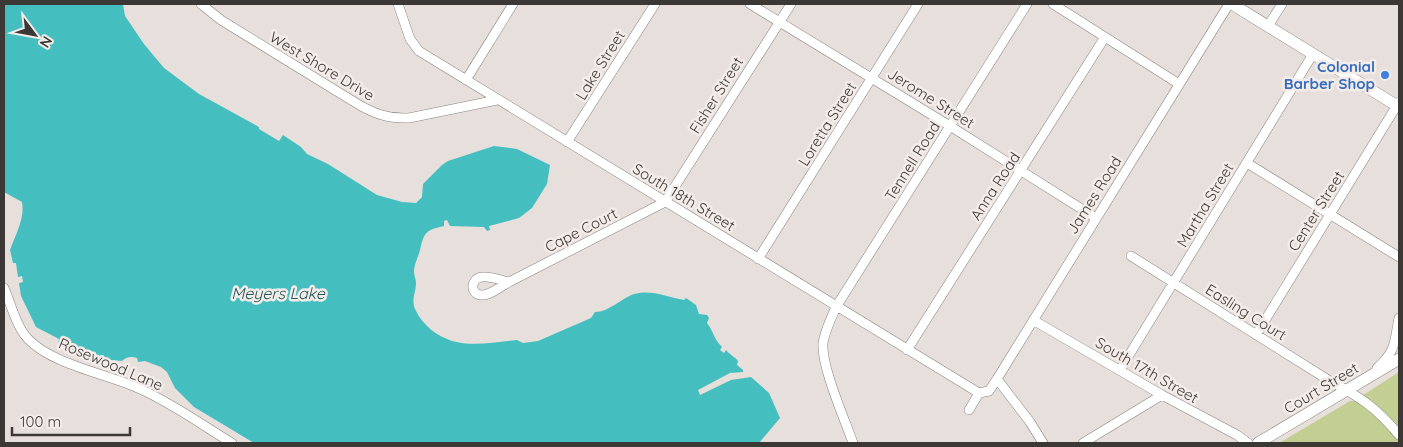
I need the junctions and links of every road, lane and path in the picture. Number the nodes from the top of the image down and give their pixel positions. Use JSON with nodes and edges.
{"nodes":[{"id":1,"x":201,"y":4,"type":"edge"},
{"id":2,"x":398,"y":4,"type":"edge"},
{"id":3,"x":513,"y":4,"type":"edge"},
{"id":4,"x":655,"y":4,"type":"edge"},
{"id":5,"x":750,"y":4,"type":"edge"},
{"id":6,"x":791,"y":4,"type":"edge"},
{"id":7,"x":918,"y":4,"type":"edge"},
{"id":8,"x":1027,"y":4,"type":"edge"},
{"id":9,"x":1053,"y":4,"type":"edge"},
{"id":10,"x":1231,"y":4,"type":"edge"},
{"id":11,"x":1282,"y":4,"type":"edge"},
{"id":12,"x":779,"y":22,"type":"junction"},
{"id":13,"x":1268,"y":26,"type":"junction"},
{"id":14,"x":1105,"y":37,"type":"junction"},
{"id":15,"x":1313,"y":54,"type":"junction"},
{"id":16,"x":872,"y":78,"type":"junction"},
{"id":17,"x":466,"y":80,"type":"junction"},
{"id":18,"x":1179,"y":84,"type":"junction"},
{"id":19,"x":497,"y":100,"type":"junction"},
{"id":20,"x":1398,"y":105,"type":"edge"},
{"id":21,"x":950,"y":126,"type":"junction"},
{"id":22,"x":567,"y":142,"type":"junction"},
{"id":23,"x":1247,"y":163,"type":"junction"},
{"id":24,"x":1021,"y":171,"type":"junction"},
{"id":25,"x":665,"y":202,"type":"junction"},
{"id":26,"x":1330,"y":214,"type":"junction"},
{"id":27,"x":1096,"y":218,"type":"junction"},
{"id":28,"x":1131,"y":256,"type":"dead end"},
{"id":29,"x":1399,"y":257,"type":"edge"},
{"id":30,"x":758,"y":259,"type":"junction"},
{"id":31,"x":509,"y":282,"type":"dead end"},
{"id":32,"x":1174,"y":283,"type":"junction"},
{"id":33,"x":4,"y":288,"type":"edge"},
{"id":34,"x":836,"y":307,"type":"junction"},
{"id":35,"x":1399,"y":318,"type":"edge"},
{"id":36,"x":1033,"y":320,"type":"junction"},
{"id":37,"x":1256,"y":335,"type":"junction"},
{"id":38,"x":907,"y":350,"type":"junction"},
{"id":39,"x":1399,"y":359,"type":"edge"},
{"id":40,"x":1120,"y":370,"type":"junction"},
{"id":41,"x":997,"y":379,"type":"junction"},
{"id":42,"x":1362,"y":381,"type":"junction"},
{"id":43,"x":1347,"y":390,"type":"junction"},
{"id":44,"x":979,"y":394,"type":"junction"},
{"id":45,"x":1162,"y":394,"type":"junction"},
{"id":46,"x":969,"y":410,"type":"dead end"},
{"id":47,"x":1399,"y":435,"type":"edge"},
{"id":48,"x":232,"y":443,"type":"edge"},
{"id":49,"x":853,"y":443,"type":"edge"},
{"id":50,"x":1043,"y":443,"type":"edge"},
{"id":51,"x":1083,"y":443,"type":"edge"},
{"id":52,"x":1248,"y":443,"type":"edge"},
{"id":53,"x":1258,"y":443,"type":"edge"}],
"edges":[{"from":1,"to":19,"type":"street","name":"West Shore Drive"},
{"from":2,"to":17,"type":"street","name":"South 18th Street"},
{"from":3,"to":17,"type":"street"},
{"from":4,"to":22,"type":"street","name":"Lake Street"},
{"from":5,"to":12,"type":"street","name":"Jerome Street"},
{"from":6,"to":12,"type":"street","name":"Fisher Street"},
{"from":7,"to":16,"type":"street","name":"Loretta Street"},
{"from":8,"to":21,"type":"street","name":"Tennell Road"},
{"from":9,"to":14,"type":"street"},
{"from":10,"to":13,"type":"main road"},
{"from":10,"to":18,"type":"street","name":"James Road"},
{"from":11,"to":13,"type":"street"},
{"from":12,"to":16,"type":"street","name":"Jerome Street"},
{"from":12,"to":25,"type":"street","name":"Fisher Street"},
{"from":13,"to":15,"type":"main road"},
{"from":14,"to":18,"type":"street"},
{"from":14,"to":24,"type":"street","name":"Anna Road"},
{"from":15,"to":20,"type":"main road"},
{"from":15,"to":23,"type":"street","name":"Martha Street"},
{"from":16,"to":21,"type":"street","name":"Jerome Street"},
{"from":16,"to":30,"type":"street","name":"Loretta Street"},
{"from":17,"to":19,"type":"street","name":"South 18th Street"},
{"from":18,"to":27,"type":"street","name":"James Road"},
{"from":19,"to":22,"type":"street","name":"South 18th Street"},
{"from":20,"to":26,"type":"street","name":"Center Street"},
{"from":21,"to":24,"type":"street","name":"Jerome Street"},
{"from":21,"to":34,"type":"street","name":"Tennell Road"},
{"from":22,"to":25,"type":"street","name":"South 18th Street"},
{"from":23,"to":26,"type":"street"},
{"from":23,"to":32,"type":"street","name":"Martha Street"},
{"from":24,"to":27,"type":"street","name":"Jerome Street"},
{"from":24,"to":38,"type":"street","name":"Anna Road"},
{"from":25,"to":30,"type":"street","name":"South 18th Street"},
{"from":25,"to":31,"type":"street","name":"Cape Court"},
{"from":26,"to":29,"type":"street"},
{"from":26,"to":37,"type":"street","name":"Center Street"},
{"from":27,"to":36,"type":"street","name":"James Road"},
{"from":28,"to":32,"type":"street","name":"Easling Court"},
{"from":30,"to":34,"type":"street","name":"South 18th Street"},
{"from":32,"to":37,"type":"street","name":"Easling Court"},
{"from":32,"to":40,"type":"street","name":"Martha Street"},
{"from":33,"to":48,"type":"street","name":"Rosewood Lane"},
{"from":34,"to":38,"type":"street","name":"South 18th Street"},
{"from":34,"to":49,"type":"street"},
{"from":35,"to":42,"type":"street"},
{"from":36,"to":40,"type":"street","name":"South 17th Street"},
{"from":36,"to":41,"type":"street","name":"James Road"},
{"from":37,"to":43,"type":"street","name":"Easling Court"},
{"from":38,"to":44,"type":"street","name":"South 18th Street"},
{"from":39,"to":42,"type":"main road","name":"Court Street"},
{"from":40,"to":45,"type":"street","name":"South 17th Street"},
{"from":41,"to":44,"type":"street","name":"James Road"},
{"from":41,"to":50,"type":"street"},
{"from":42,"to":43,"type":"main road","name":"Court Street"},
{"from":43,"to":47,"type":"street","name":"Easling Court"},
{"from":43,"to":53,"type":"main road","name":"Court Street"},
{"from":44,"to":46,"type":"street","name":"James Road"},
{"from":45,"to":51,"type":"street"},
{"from":45,"to":52,"type":"street","name":"South 17th Street"}]}
